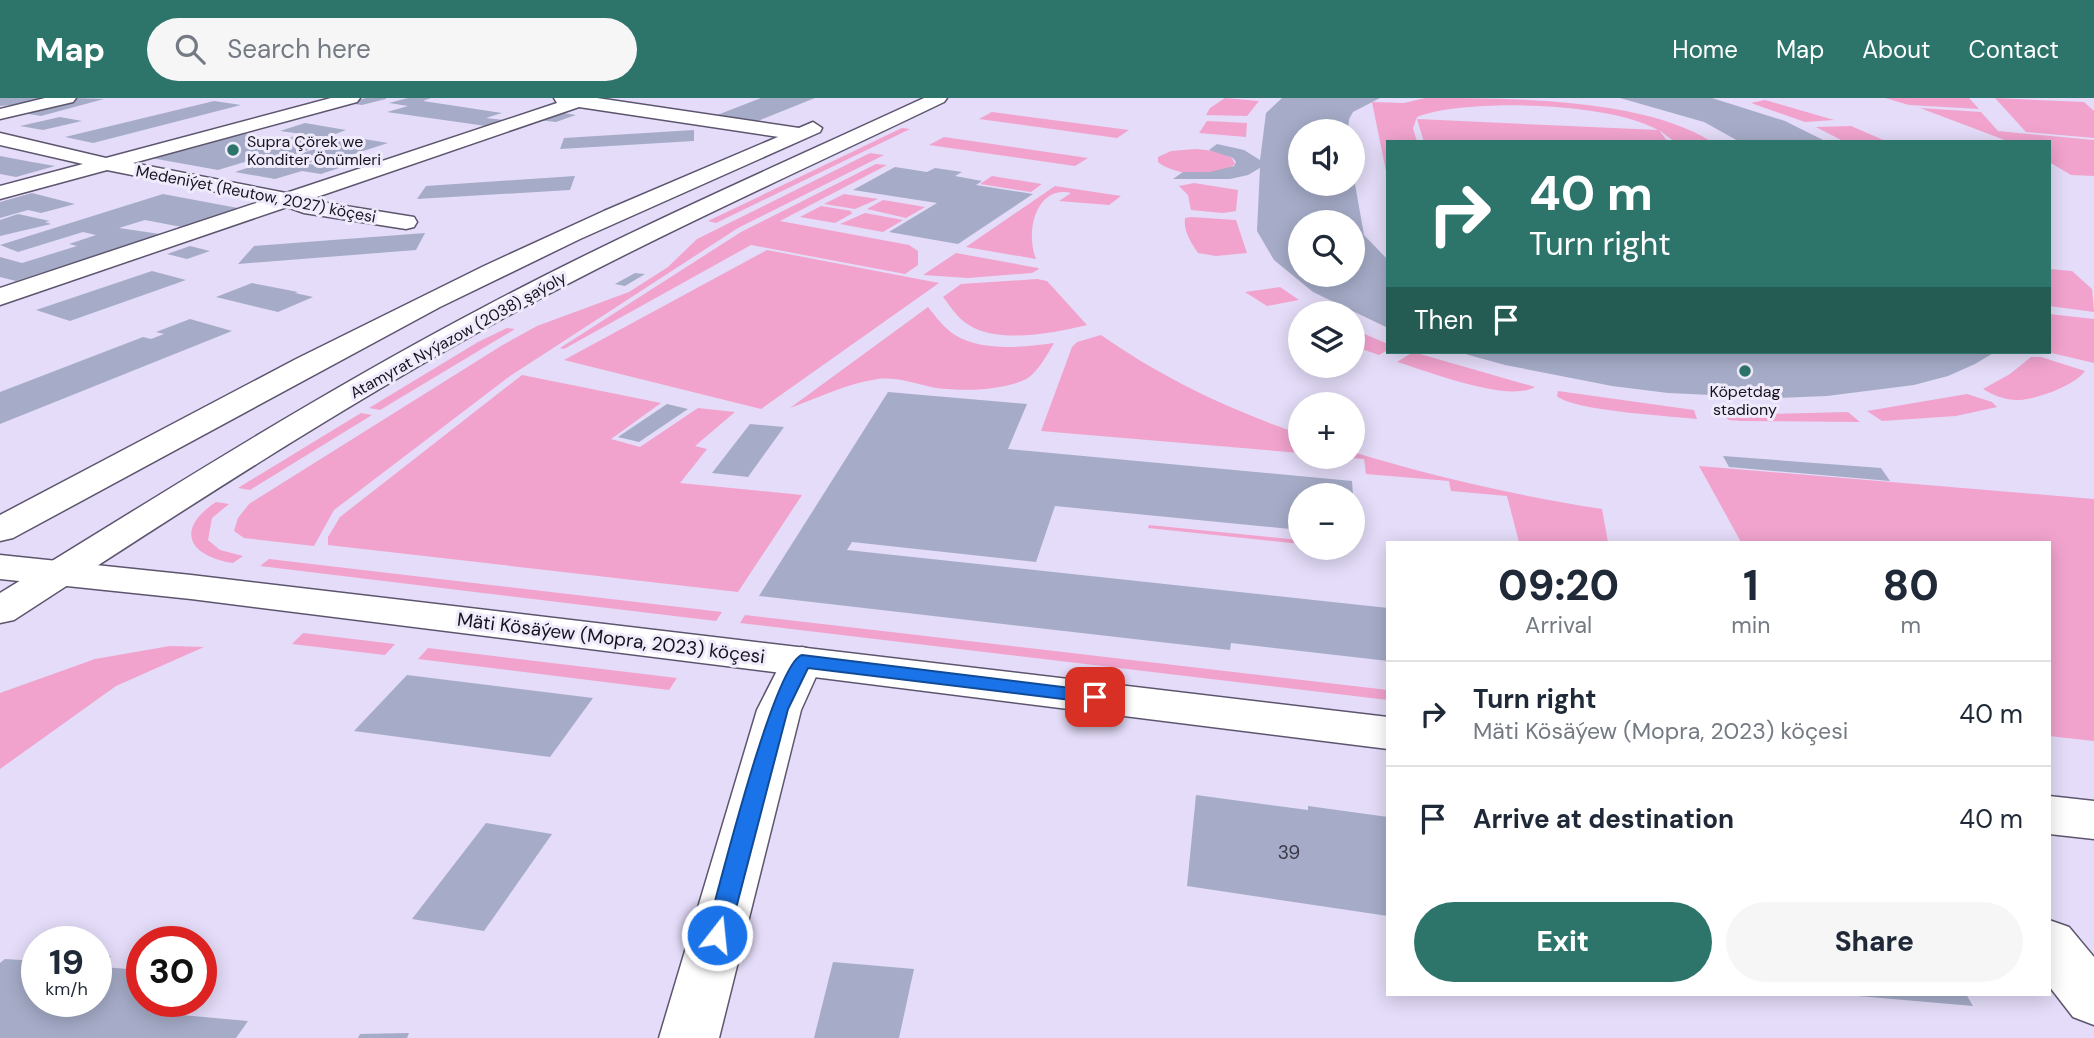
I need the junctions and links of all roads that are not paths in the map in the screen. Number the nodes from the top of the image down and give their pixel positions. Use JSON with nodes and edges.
{"nodes":[{"id":1,"x":66,"y":98,"type":"edge"},
{"id":2,"x":351,"y":98,"type":"edge"},
{"id":3,"x":554,"y":98,"type":"edge"},
{"id":4,"x":882,"y":98,"type":"edge"},
{"id":5,"x":938,"y":98,"type":"edge"},
{"id":6,"x":582,"y":100,"type":"edge"},
{"id":7,"x":278,"y":102,"type":"dead end"},
{"id":8,"x":315,"y":108,"type":"junction"},
{"id":9,"x":0,"y":114,"type":"edge"},
{"id":10,"x":799,"y":134,"type":"junction"},
{"id":11,"x":0,"y":139,"type":"edge"},
{"id":12,"x":106,"y":164,"type":"junction"},
{"id":13,"x":0,"y":193,"type":"edge"},
{"id":14,"x":284,"y":199,"type":"junction"},
{"id":15,"x":406,"y":222,"type":"dead end"},
{"id":16,"x":0,"y":297,"type":"edge"},
{"id":17,"x":0,"y":530,"type":"edge"},
{"id":18,"x":0,"y":567,"type":"edge"},
{"id":19,"x":58,"y":574,"type":"junction"},
{"id":20,"x":0,"y":611,"type":"edge"},
{"id":21,"x":802,"y":661,"type":"junction"},
{"id":22,"x":1386,"y":733,"type":"edge"},
{"id":23,"x":2051,"y":815,"type":"edge"},
{"id":24,"x":2094,"y":820,"type":"edge"},
{"id":25,"x":2051,"y":946,"type":"edge"},
{"id":26,"x":2094,"y":999,"type":"edge"},
{"id":27,"x":689,"y":1038,"type":"edge"}],
"edges":[{"from":1,"to":9,"type":"street"},
{"from":2,"to":8,"type":"street","name":"Medeniýet (Reutow, 2027) köçesi"},
{"from":3,"to":6,"type":"street"},
{"from":4,"to":10,"type":"street","name":"Atamyrat Nyýazow (2038) şaýoly"},
{"from":5,"to":19,"type":"street","name":"Atamyrat Nyýazow (2038) şaýoly"},
{"from":6,"to":10,"type":"street"},
{"from":6,"to":14,"type":"street"},
{"from":7,"to":8,"type":"street"},
{"from":8,"to":12,"type":"street","name":"Medeniýet (Reutow, 2027) köçesi"},
{"from":10,"to":17,"type":"street","name":"Atamyrat Nyýazow (2038) şaýoly"},
{"from":11,"to":12,"type":"street","name":"Medeniýet (Reutow, 2027) köçesi"},
{"from":12,"to":13,"type":"street","name":"Medeniýet (Reutow, 2027) köçesi"},
{"from":12,"to":14,"type":"street","name":"Medeniýet (Reutow, 2027) köçesi"},
{"from":14,"to":15,"type":"street","name":"Medeniýet (Reutow, 2027) köçesi"},
{"from":14,"to":16,"type":"street"},
{"from":18,"to":19,"type":"street","name":"Mäti Kösäýew (Mopra, 2023) köçesi"},
{"from":19,"to":20,"type":"street","name":"Atamyrat Nyýazow (2038) şaýoly"},
{"from":19,"to":21,"type":"street","name":"Mäti Kösäýew (Mopra, 2023) köçesi"},
{"from":21,"to":22,"type":"street","name":"Mäti Kösäýew (Mopra, 2023) köçesi"},
{"from":21,"to":27,"type":"street"},
{"from":23,"to":24,"type":"street"},
{"from":25,"to":26,"type":"street"}]}
